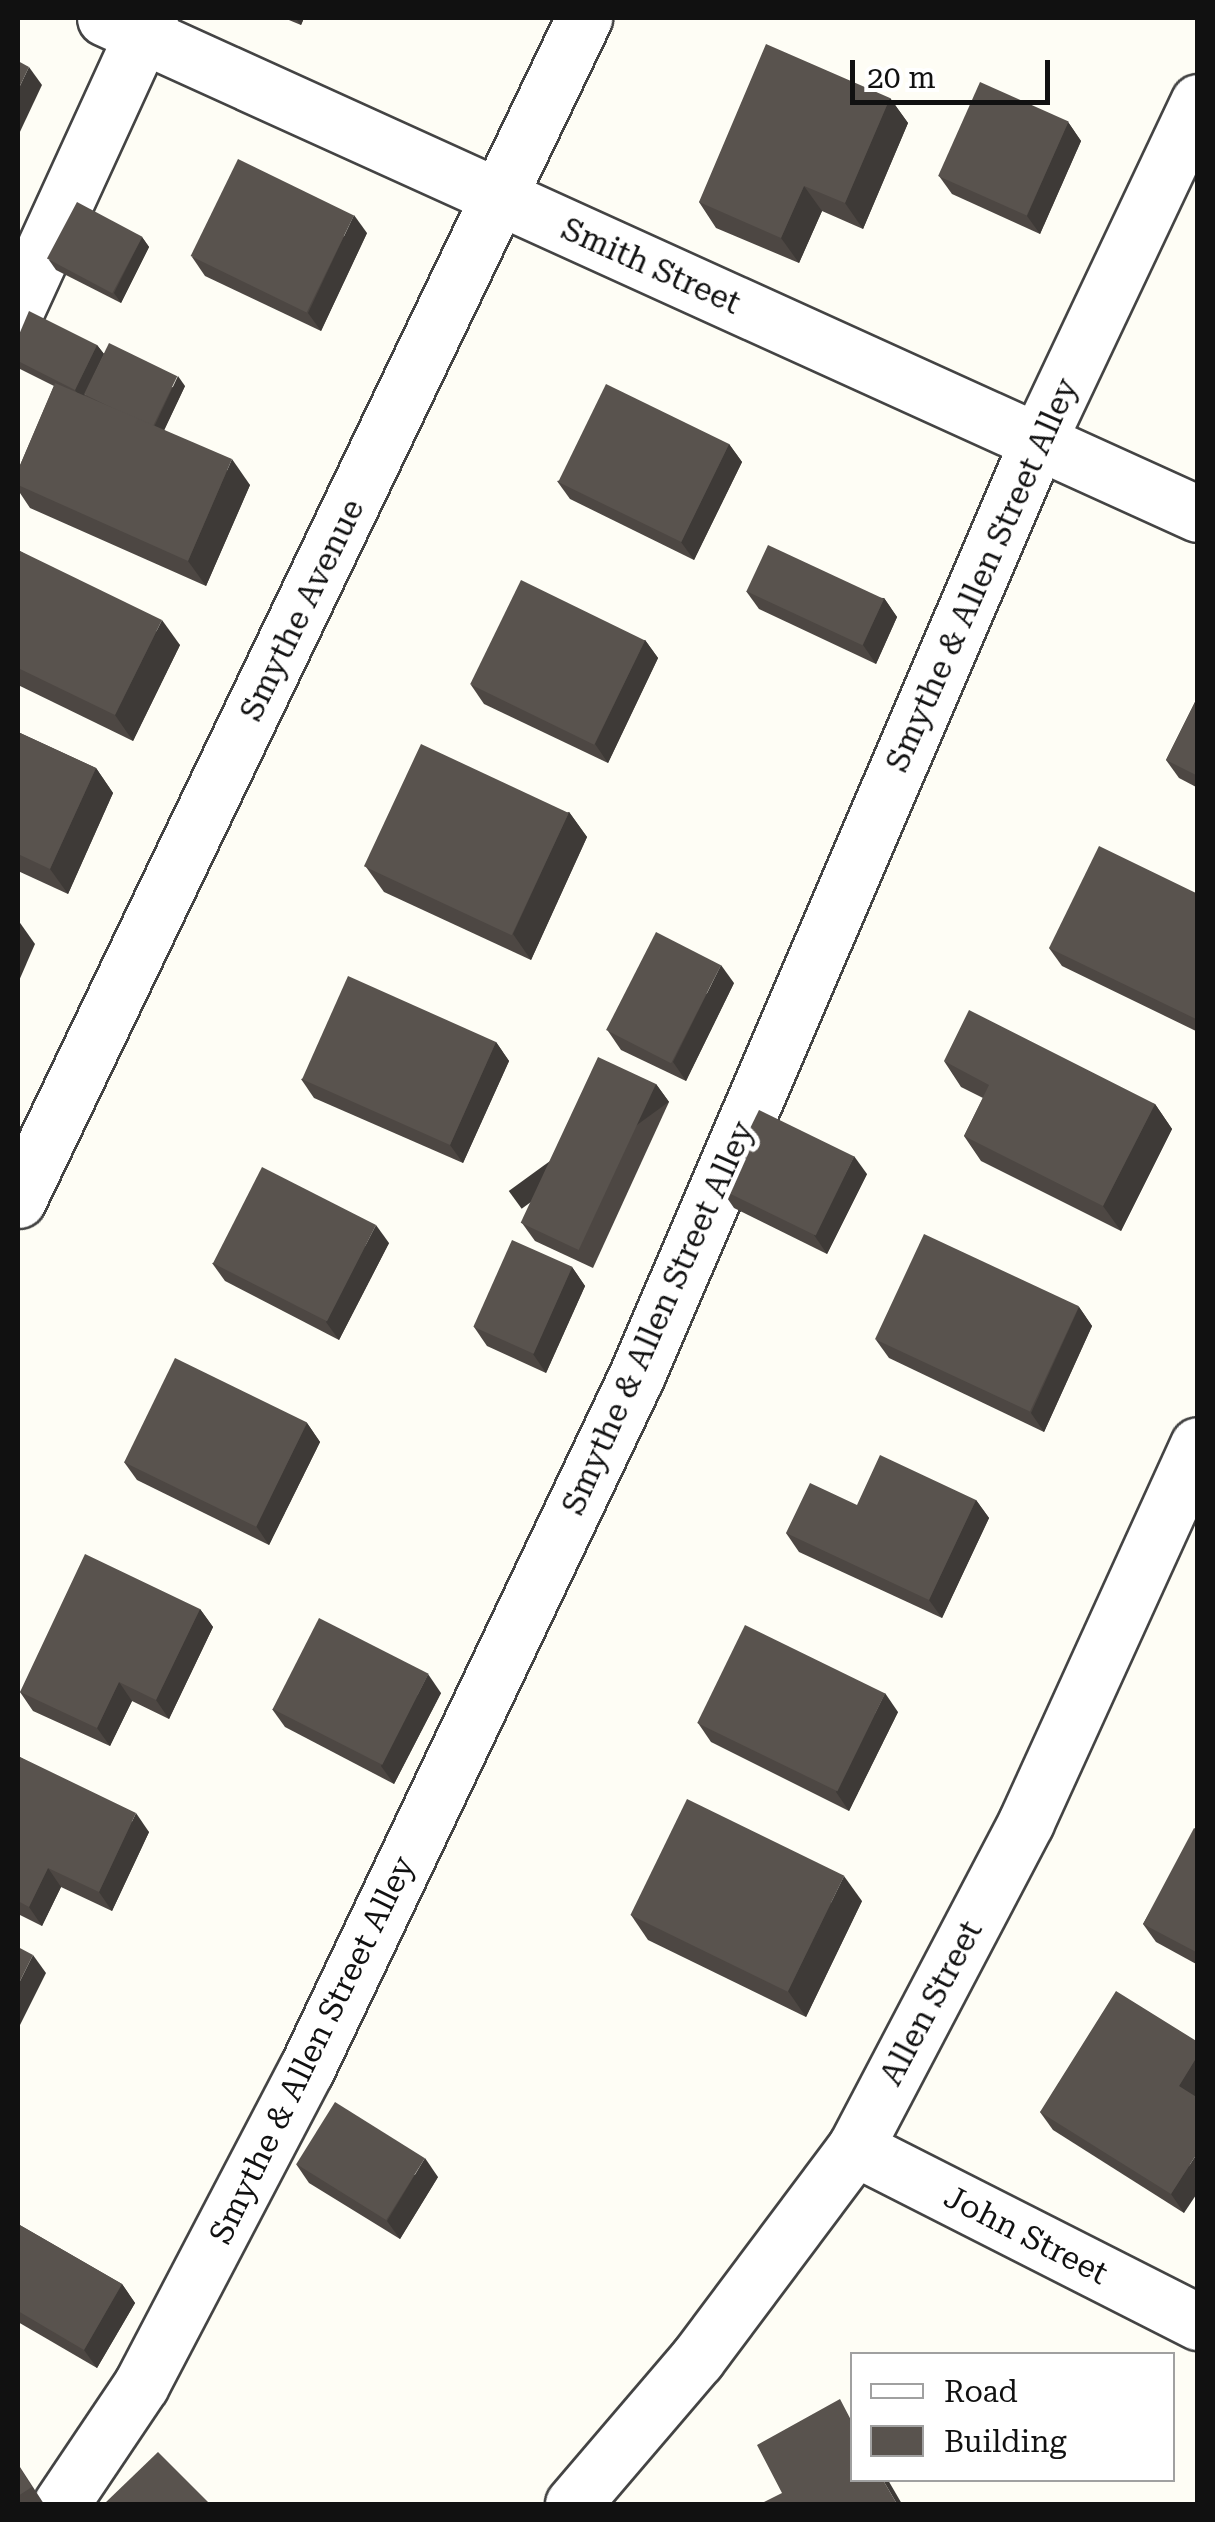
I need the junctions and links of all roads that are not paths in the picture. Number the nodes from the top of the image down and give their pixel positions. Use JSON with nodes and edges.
{"nodes":[{"id":1,"x":584,"y":18,"type":"edge"},
{"id":2,"x":132,"y":23,"type":"edge"},
{"id":3,"x":1198,"y":102,"type":"edge"},
{"id":4,"x":501,"y":199,"type":"junction"},
{"id":5,"x":18,"y":306,"type":"edge"},
{"id":6,"x":1038,"y":441,"type":"junction"},
{"id":7,"x":1198,"y":514,"type":"edge"},
{"id":8,"x":18,"y":1200,"type":"edge"},
{"id":9,"x":1198,"y":1446,"type":"edge"},
{"id":10,"x":855,"y":2148,"type":"junction"},
{"id":11,"x":1198,"y":2322,"type":"edge"},
{"id":12,"x":62,"y":2504,"type":"edge"},
{"id":13,"x":573,"y":2504,"type":"edge"}],
"edges":[{"from":1,"to":4,"type":"street","name":"Smythe Avenue"},
{"from":2,"to":4,"type":"street","name":"Smith Street"},
{"from":2,"to":5,"type":"street"},
{"from":3,"to":6,"type":"street","name":"Smythe & Allen Street Alley"},
{"from":4,"to":6,"type":"street","name":"Smith Street"},
{"from":4,"to":8,"type":"street","name":"Smythe Avenue"},
{"from":6,"to":7,"type":"street","name":"Smith Street"},
{"from":6,"to":12,"type":"street","name":"Smythe & Allen Street Alley"},
{"from":9,"to":10,"type":"street","name":"Allen Street"},
{"from":10,"to":11,"type":"street","name":"John Street"},
{"from":10,"to":13,"type":"street","name":"Allen Street"}]}
